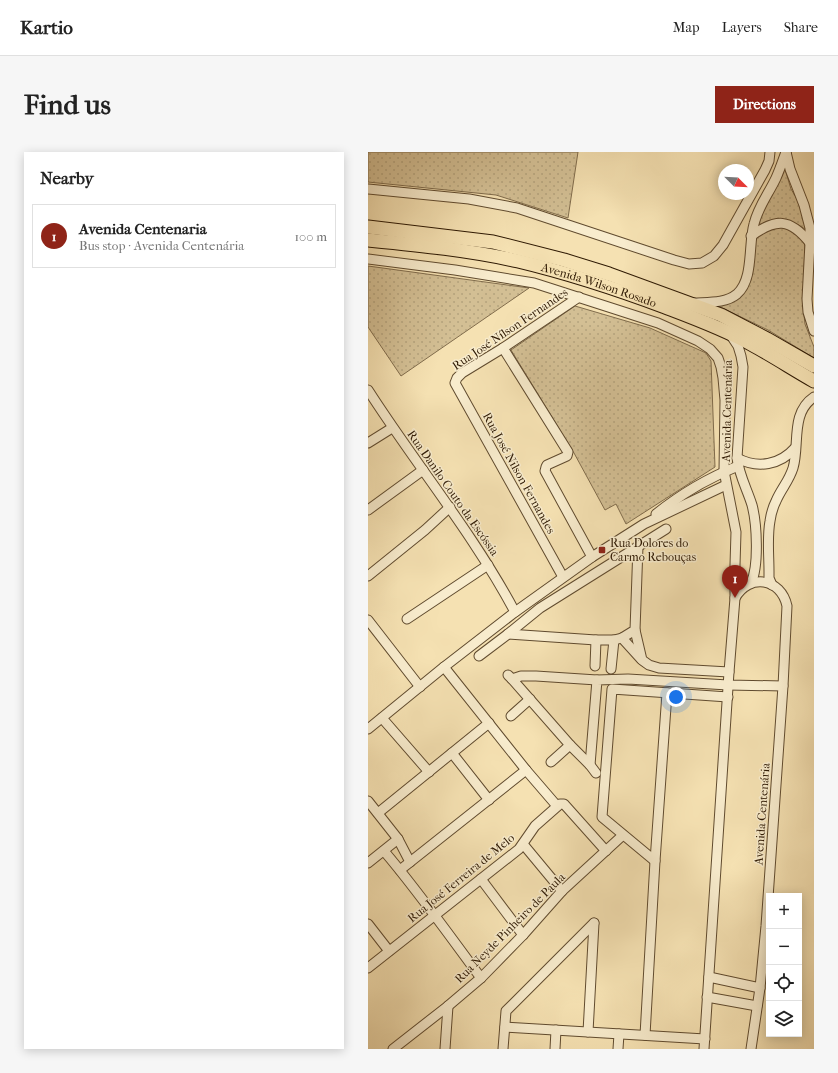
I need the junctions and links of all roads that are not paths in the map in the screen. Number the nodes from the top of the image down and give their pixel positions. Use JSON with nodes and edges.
{"nodes":[{"id":1,"x":770,"y":152,"type":"edge"},
{"id":2,"x":786,"y":152,"type":"edge"},
{"id":3,"x":368,"y":189,"type":"edge"},
{"id":4,"x":368,"y":227,"type":"edge"},
{"id":5,"x":751,"y":236,"type":"junction"},
{"id":6,"x":368,"y":240,"type":"edge"},
{"id":7,"x":810,"y":243,"type":"junction"},
{"id":8,"x":368,"y":259,"type":"edge"},
{"id":9,"x":579,"y":298,"type":"junction"},
{"id":10,"x":689,"y":303,"type":"junction"},
{"id":11,"x":814,"y":331,"type":"edge"},
{"id":12,"x":730,"y":334,"type":"junction"},
{"id":13,"x":503,"y":348,"type":"junction"},
{"id":14,"x":814,"y":366,"type":"edge"},
{"id":15,"x":456,"y":381,"type":"joint"},
{"id":16,"x":814,"y":381,"type":"edge"},
{"id":17,"x":368,"y":390,"type":"edge"},
{"id":18,"x":814,"y":397,"type":"edge"},
{"id":19,"x":392,"y":428,"type":"junction"},
{"id":20,"x":368,"y":443,"type":"edge"},
{"id":21,"x":795,"y":448,"type":"junction"},
{"id":22,"x":738,"y":462,"type":"junction"},
{"id":23,"x":423,"y":470,"type":"junction"},
{"id":24,"x":724,"y":471,"type":"junction"},
{"id":25,"x":726,"y":485,"type":"junction"},
{"id":26,"x":450,"y":507,"type":"junction"},
{"id":27,"x":368,"y":510,"type":"edge"},
{"id":28,"x":644,"y":524,"type":"junction"},
{"id":29,"x":666,"y":529,"type":"dead end"},
{"id":30,"x":756,"y":541,"type":"junction"},
{"id":31,"x":769,"y":542,"type":"junction"},
{"id":32,"x":638,"y":546,"type":"junction"},
{"id":33,"x":592,"y":557,"type":"junction"},
{"id":34,"x":488,"y":565,"type":"junction"},
{"id":35,"x":368,"y":576,"type":"edge"},
{"id":36,"x":563,"y":577,"type":"junction"},
{"id":37,"x":751,"y":583,"type":"junction"},
{"id":38,"x":772,"y":585,"type":"junction"},
{"id":39,"x":735,"y":598,"type":"junction"},
{"id":40,"x":515,"y":612,"type":"junction"},
{"id":41,"x":407,"y":619,"type":"dead end"},
{"id":42,"x":368,"y":620,"type":"edge"},
{"id":43,"x":635,"y":630,"type":"junction"},
{"id":44,"x":508,"y":634,"type":"junction"},
{"id":45,"x":618,"y":639,"type":"junction"},
{"id":46,"x":596,"y":640,"type":"junction"},
{"id":47,"x":479,"y":656,"type":"dead end"},
{"id":48,"x":642,"y":660,"type":"junction"},
{"id":49,"x":595,"y":666,"type":"dead end"},
{"id":50,"x":444,"y":667,"type":"junction"},
{"id":51,"x":611,"y":669,"type":"dead end"},
{"id":52,"x":675,"y":669,"type":"junction"},
{"id":53,"x":729,"y":672,"type":"junction"},
{"id":54,"x":597,"y":680,"type":"junction"},
{"id":55,"x":674,"y":682,"type":"junction"},
{"id":56,"x":728,"y":685,"type":"junction"},
{"id":57,"x":782,"y":686,"type":"junction"},
{"id":58,"x":420,"y":687,"type":"junction"},
{"id":59,"x":667,"y":693,"type":"junction"},
{"id":60,"x":728,"y":697,"type":"junction"},
{"id":61,"x":530,"y":699,"type":"junction"},
{"id":62,"x":510,"y":716,"type":"dead end"},
{"id":63,"x":382,"y":718,"type":"junction"},
{"id":64,"x":489,"y":723,"type":"junction"},
{"id":65,"x":368,"y":729,"type":"edge"},
{"id":66,"x":570,"y":745,"type":"junction"},
{"id":67,"x":452,"y":753,"type":"junction"},
{"id":68,"x":551,"y":762,"type":"dead end"},
{"id":69,"x":590,"y":765,"type":"junction"},
{"id":70,"x":526,"y":770,"type":"junction"},
{"id":71,"x":429,"y":772,"type":"junction"},
{"id":72,"x":596,"y":773,"type":"dead end"},
{"id":73,"x":489,"y":800,"type":"junction"},
{"id":74,"x":368,"y":801,"type":"edge"},
{"id":75,"x":560,"y":805,"type":"junction"},
{"id":76,"x":378,"y":813,"type":"junction"},
{"id":77,"x":623,"y":835,"type":"junction"},
{"id":78,"x":398,"y":839,"type":"junction"},
{"id":79,"x":522,"y":844,"type":"junction"},
{"id":80,"x":384,"y":851,"type":"junction"},
{"id":81,"x":606,"y":851,"type":"junction"},
{"id":82,"x":655,"y":861,"type":"junction"},
{"id":83,"x":368,"y":862,"type":"edge"},
{"id":84,"x":410,"y":862,"type":"junction"},
{"id":85,"x":400,"y":870,"type":"junction"},
{"id":86,"x":481,"y":879,"type":"junction"},
{"id":87,"x":562,"y":891,"type":"junction"},
{"id":88,"x":434,"y":915,"type":"junction"},
{"id":89,"x":368,"y":924,"type":"edge"},
{"id":90,"x":523,"y":935,"type":"junction"},
{"id":91,"x":389,"y":951,"type":"junction"},
{"id":92,"x":368,"y":968,"type":"edge"},
{"id":93,"x":709,"y":977,"type":"junction"},
{"id":94,"x":481,"y":978,"type":"junction"},
{"id":95,"x":760,"y":988,"type":"junction"},
{"id":96,"x":707,"y":997,"type":"junction"},
{"id":97,"x":448,"y":1006,"type":"junction"},
{"id":98,"x":757,"y":1006,"type":"junction"},
{"id":99,"x":505,"y":1027,"type":"junction"},
{"id":100,"x":556,"y":1030,"type":"junction"},
{"id":101,"x":588,"y":1032,"type":"junction"},
{"id":102,"x":619,"y":1034,"type":"junction"},
{"id":103,"x":645,"y":1035,"type":"junction"},
{"id":104,"x":705,"y":1039,"type":"junction"},
{"id":105,"x":393,"y":1049,"type":"edge"},
{"id":106,"x":445,"y":1049,"type":"edge"},
{"id":107,"x":503,"y":1049,"type":"edge"},
{"id":108,"x":555,"y":1049,"type":"edge"},
{"id":109,"x":618,"y":1049,"type":"edge"},
{"id":110,"x":704,"y":1049,"type":"edge"},
{"id":111,"x":751,"y":1049,"type":"edge"}],
"edges":[{"from":1,"to":3,"type":"street"},
{"from":2,"to":5,"type":"street"},
{"from":2,"to":7,"type":"street"},
{"from":4,"to":10,"type":"highway","name":"Avenida Wilson Rosado"},
{"from":5,"to":7,"type":"street"},
{"from":5,"to":10,"type":"street"},
{"from":6,"to":12,"type":"highway","name":"Avenida Wilson Rosado"},
{"from":7,"to":11,"type":"street"},
{"from":8,"to":9,"type":"street","name":"Avenida Centenária"},
{"from":9,"to":13,"type":"street","name":"Rua José Nílson Fernandes"},
{"from":9,"to":24,"type":"street","name":"Avenida Centenária"},
{"from":10,"to":14,"type":"highway","name":"Avenida Wilson Rosado"},
{"from":12,"to":16,"type":"highway","name":"Avenida Wilson Rosado"},
{"from":12,"to":22,"type":"street","name":"Avenida Centenária"},
{"from":13,"to":15,"type":"street","name":"Rua José Nílson Fernandes"},
{"from":13,"to":33,"type":"street"},
{"from":15,"to":36,"type":"street","name":"Rua José Nilson Fernandes"},
{"from":17,"to":19,"type":"street","name":"Rua Danilo Couto da Escóssia"},
{"from":18,"to":21,"type":"street"},
{"from":19,"to":20,"type":"street"},
{"from":19,"to":23,"type":"street","name":"Rua Danilo Couto da Escóssia"},
{"from":21,"to":22,"type":"street"},
{"from":21,"to":31,"type":"street"},
{"from":22,"to":24,"type":"street"},
{"from":22,"to":30,"type":"street","name":"Avenida Centenária"},
{"from":23,"to":26,"type":"street","name":"Rua Danilo Couto da Escóssia"},
{"from":23,"to":27,"type":"street"},
{"from":24,"to":25,"type":"street","name":"Avenida Centenária"},
{"from":24,"to":28,"type":"street"},
{"from":25,"to":28,"type":"street"},
{"from":25,"to":39,"type":"street","name":"Avenida Centenária"},
{"from":26,"to":34,"type":"street","name":"Rua Danilo Couto da Escóssia"},
{"from":26,"to":35,"type":"street"},
{"from":28,"to":33,"type":"street"},
{"from":29,"to":32,"type":"street"},
{"from":30,"to":31,"type":"street"},
{"from":30,"to":37,"type":"street","name":"Avenida Centenária"},
{"from":31,"to":38,"type":"street"},
{"from":32,"to":43,"type":"street"},
{"from":32,"to":44,"type":"street"},
{"from":33,"to":36,"type":"street"},
{"from":34,"to":40,"type":"street","name":"Rua Danilo Couto da Escóssia"},
{"from":34,"to":41,"type":"street"},
{"from":36,"to":40,"type":"street"},
{"from":37,"to":38,"type":"street"},
{"from":37,"to":39,"type":"street"},
{"from":38,"to":57,"type":"street","name":"Avenida Centenária"},
{"from":39,"to":53,"type":"street","name":"Avenida Centenária"},
{"from":40,"to":50,"type":"street"},
{"from":42,"to":58,"type":"street"},
{"from":43,"to":45,"type":"street"},
{"from":43,"to":48,"type":"street"},
{"from":44,"to":46,"type":"street"},
{"from":44,"to":47,"type":"street"},
{"from":45,"to":46,"type":"street"},
{"from":45,"to":48,"type":"street"},
{"from":45,"to":51,"type":"street"},
{"from":46,"to":49,"type":"street"},
{"from":48,"to":52,"type":"street"},
{"from":50,"to":58,"type":"street"},
{"from":50,"to":64,"type":"street"},
{"from":52,"to":53,"type":"street"},
{"from":52,"to":55,"type":"street"},
{"from":53,"to":56,"type":"street","name":"Avenida Centenária"},
{"from":54,"to":55,"type":"street"},
{"from":54,"to":61,"type":"street"},
{"from":54,"to":69,"type":"street"},
{"from":55,"to":56,"type":"street"},
{"from":56,"to":57,"type":"street"},
{"from":56,"to":60,"type":"street","name":"Avenida Centenária"},
{"from":57,"to":95,"type":"street","name":"Avenida Centenária"},
{"from":58,"to":63,"type":"street"},
{"from":59,"to":60,"type":"street"},
{"from":59,"to":77,"type":"street"},
{"from":59,"to":82,"type":"street"},
{"from":60,"to":93,"type":"street","name":"Avenida Centenária"},
{"from":61,"to":62,"type":"street"},
{"from":61,"to":66,"type":"street"},
{"from":63,"to":65,"type":"street"},
{"from":63,"to":71,"type":"street"},
{"from":64,"to":67,"type":"street"},
{"from":64,"to":70,"type":"street"},
{"from":66,"to":68,"type":"street"},
{"from":66,"to":69,"type":"street"},
{"from":67,"to":71,"type":"street"},
{"from":67,"to":73,"type":"street"},
{"from":69,"to":72,"type":"street"},
{"from":70,"to":73,"type":"street"},
{"from":70,"to":75,"type":"street"},
{"from":71,"to":76,"type":"street"},
{"from":73,"to":84,"type":"street"},
{"from":74,"to":76,"type":"street"},
{"from":75,"to":79,"type":"street","name":"Rua José Ferreira de Melo"},
{"from":75,"to":81,"type":"street"},
{"from":76,"to":78,"type":"street"},
{"from":77,"to":81,"type":"street","name":"Rua Neyde Pinheiro de Paula"},
{"from":77,"to":82,"type":"street"},
{"from":78,"to":80,"type":"street"},
{"from":78,"to":84,"type":"street"},
{"from":79,"to":86,"type":"street","name":"Rua José Ferreira de Melo"},
{"from":79,"to":87,"type":"street"},
{"from":80,"to":83,"type":"street"},
{"from":80,"to":85,"type":"street"},
{"from":81,"to":87,"type":"street","name":"Rua Neyde Pinheiro de Paula"},
{"from":82,"to":103,"type":"street"},
{"from":84,"to":85,"type":"street"},
{"from":85,"to":88,"type":"street"},
{"from":86,"to":88,"type":"street","name":"Rua José Ferreira de Melo"},
{"from":86,"to":90,"type":"street"},
{"from":87,"to":90,"type":"street","name":"Rua Neyde Pinheiro de Paula"},
{"from":88,"to":91,"type":"street","name":"Rua José Ferreira de Melo"},
{"from":88,"to":94,"type":"street"},
{"from":89,"to":91,"type":"street"},
{"from":90,"to":94,"type":"street","name":"Rua Neyde Pinheiro de Paula"},
{"from":91,"to":92,"type":"street","name":"Rua José Ferreira de Melo"},
{"from":93,"to":95,"type":"street"},
{"from":93,"to":96,"type":"street","name":"Avenida Centenária"},
{"from":94,"to":97,"type":"street","name":"Rua Neyde Pinheiro de Paula"},
{"from":95,"to":98,"type":"street","name":"Avenida Centenária"},
{"from":96,"to":98,"type":"street"},
{"from":96,"to":104,"type":"street","name":"Avenida Centenária"},
{"from":97,"to":105,"type":"street","name":"Rua Neyde Pinheiro de Paula"},
{"from":97,"to":106,"type":"street"},
{"from":98,"to":111,"type":"street","name":"Avenida Centenária"},
{"from":99,"to":100,"type":"street"},
{"from":99,"to":101,"type":"street"},
{"from":99,"to":107,"type":"street"},
{"from":100,"to":101,"type":"street"},
{"from":100,"to":108,"type":"street"},
{"from":101,"to":102,"type":"street"},
{"from":102,"to":103,"type":"street"},
{"from":102,"to":109,"type":"street"},
{"from":103,"to":104,"type":"street"},
{"from":104,"to":110,"type":"street","name":"Avenida Centenária"}]}
